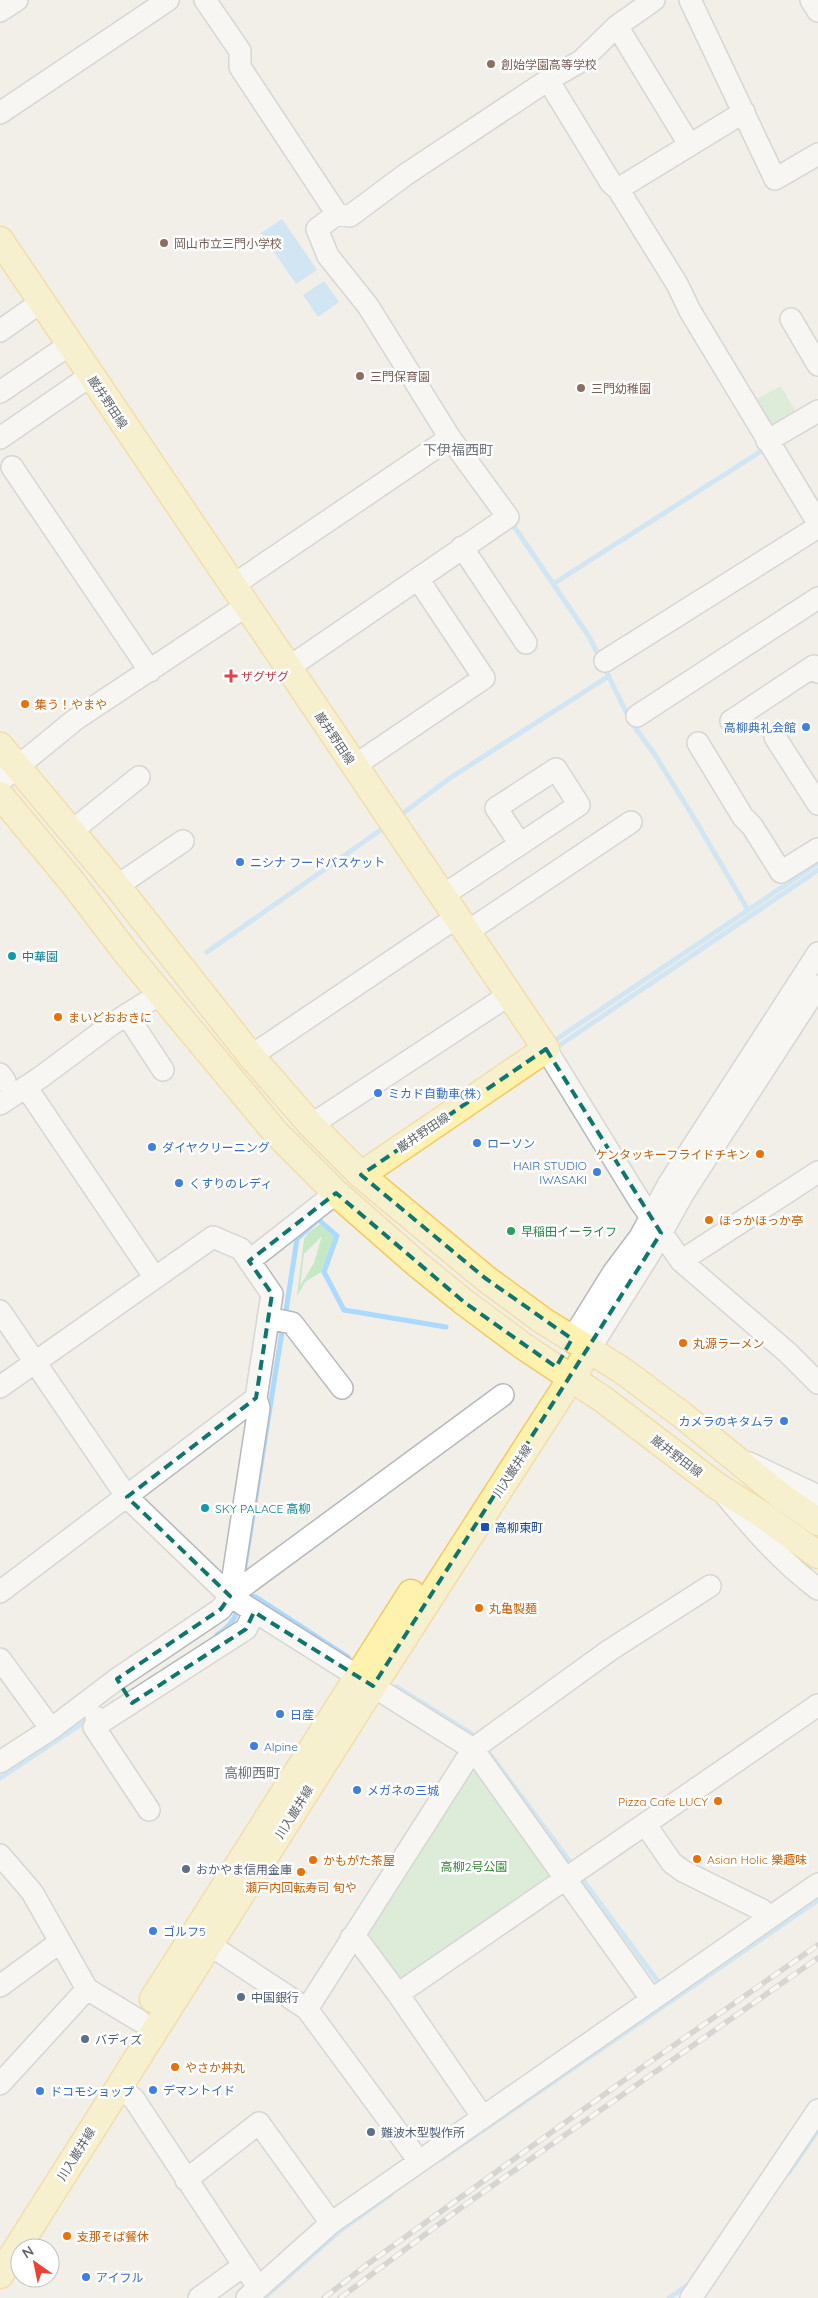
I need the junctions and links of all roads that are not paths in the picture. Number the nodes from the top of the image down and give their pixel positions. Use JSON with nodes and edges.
{"nodes":[{"id":1,"x":17,"y":0,"type":"edge"},
{"id":2,"x":205,"y":0,"type":"edge"},
{"id":3,"x":654,"y":0,"type":"edge"},
{"id":4,"x":690,"y":0,"type":"edge"},
{"id":5,"x":811,"y":0,"type":"edge"},
{"id":6,"x":160,"y":2,"type":"edge"},
{"id":7,"x":0,"y":11,"type":"edge"},
{"id":8,"x":818,"y":11,"type":"edge"},
{"id":9,"x":618,"y":26,"type":"junction"},
{"id":10,"x":548,"y":80,"type":"junction"},
{"id":11,"x":0,"y":112,"type":"edge"},
{"id":12,"x":744,"y":112,"type":"junction"},
{"id":13,"x":688,"y":144,"type":"junction"},
{"id":14,"x":818,"y":154,"type":"edge"},
{"id":15,"x":618,"y":189,"type":"junction"},
{"id":16,"x":337,"y":214,"type":"junction"},
{"id":17,"x":0,"y":240,"type":"edge"},
{"id":18,"x":41,"y":302,"type":"junction"},
{"id":19,"x":791,"y":319,"type":"dead end"},
{"id":20,"x":0,"y":331,"type":"edge"},
{"id":21,"x":69,"y":345,"type":"junction"},
{"id":22,"x":818,"y":366,"type":"edge"},
{"id":23,"x":90,"y":376,"type":"junction"},
{"id":24,"x":0,"y":392,"type":"edge"},
{"id":25,"x":818,"y":411,"type":"edge"},
{"id":26,"x":0,"y":438,"type":"edge"},
{"id":27,"x":450,"y":438,"type":"junction"},
{"id":28,"x":767,"y":442,"type":"junction"},
{"id":29,"x":12,"y":467,"type":"dead end"},
{"id":30,"x":818,"y":525,"type":"edge"},
{"id":31,"x":462,"y":547,"type":"junction"},
{"id":32,"x":418,"y":579,"type":"junction"},
{"id":33,"x":239,"y":596,"type":"junction"},
{"id":34,"x":818,"y":598,"type":"edge"},
{"id":35,"x":526,"y":643,"type":"dead end"},
{"id":36,"x":606,"y":661,"type":"dead end"},
{"id":37,"x":288,"y":668,"type":"junction"},
{"id":38,"x":150,"y":671,"type":"junction"},
{"id":39,"x":818,"y":672,"type":"edge"},
{"id":40,"x":637,"y":716,"type":"dead end"},
{"id":41,"x":731,"y":721,"type":"dead end"},
{"id":42,"x":775,"y":737,"type":"dead end"},
{"id":43,"x":698,"y":743,"type":"dead end"},
{"id":44,"x":0,"y":746,"type":"edge"},
{"id":45,"x":354,"y":766,"type":"junction"},
{"id":46,"x":9,"y":774,"type":"edge"},
{"id":47,"x":139,"y":777,"type":"dead end"},
{"id":48,"x":0,"y":794,"type":"edge"},
{"id":49,"x":818,"y":804,"type":"edge"},
{"id":50,"x":631,"y":822,"type":"dead end"},
{"id":51,"x":72,"y":831,"type":"junction"},
{"id":52,"x":183,"y":841,"type":"dead end"},
{"id":53,"x":520,"y":844,"type":"dead end"},
{"id":54,"x":818,"y":849,"type":"edge"},
{"id":55,"x":117,"y":886,"type":"junction"},
{"id":56,"x":442,"y":896,"type":"junction"},
{"id":57,"x":462,"y":925,"type":"junction"},
{"id":58,"x":818,"y":953,"type":"edge"},
{"id":59,"x":818,"y":986,"type":"edge"},
{"id":60,"x":160,"y":994,"type":"junction"},
{"id":61,"x":509,"y":995,"type":"junction"},
{"id":62,"x":798,"y":999,"type":"junction"},
{"id":63,"x":127,"y":1015,"type":"junction"},
{"id":64,"x":546,"y":1049,"type":"junction"},
{"id":65,"x":251,"y":1056,"type":"junction"},
{"id":66,"x":163,"y":1070,"type":"dead end"},
{"id":67,"x":26,"y":1087,"type":"junction"},
{"id":68,"x":0,"y":1104,"type":"edge"},
{"id":69,"x":311,"y":1125,"type":"junction"},
{"id":70,"x":818,"y":1172,"type":"edge"},
{"id":71,"x":362,"y":1175,"type":"junction"},
{"id":72,"x":336,"y":1193,"type":"junction"},
{"id":73,"x":656,"y":1225,"type":"junction"},
{"id":74,"x":250,"y":1261,"type":"junction"},
{"id":75,"x":681,"y":1261,"type":"junction"},
{"id":76,"x":155,"y":1278,"type":"junction"},
{"id":77,"x":0,"y":1311,"type":"edge"},
{"id":78,"x":279,"y":1321,"type":"junction"},
{"id":79,"x":581,"y":1345,"type":"junction"},
{"id":80,"x":35,"y":1362,"type":"junction"},
{"id":81,"x":564,"y":1373,"type":"junction"},
{"id":82,"x":818,"y":1383,"type":"edge"},
{"id":83,"x":0,"y":1387,"type":"edge"},
{"id":84,"x":342,"y":1388,"type":"dead end"},
{"id":85,"x":503,"y":1395,"type":"dead end"},
{"id":86,"x":256,"y":1398,"type":"junction"},
{"id":87,"x":731,"y":1454,"type":"junction"},
{"id":88,"x":717,"y":1486,"type":"junction"},
{"id":89,"x":818,"y":1496,"type":"edge"},
{"id":90,"x":127,"y":1497,"type":"junction"},
{"id":91,"x":818,"y":1522,"type":"edge"},
{"id":92,"x":818,"y":1555,"type":"edge"},
{"id":93,"x":710,"y":1586,"type":"dead end"},
{"id":94,"x":818,"y":1589,"type":"edge"},
{"id":95,"x":0,"y":1592,"type":"edge"},
{"id":96,"x":242,"y":1598,"type":"junction"},
{"id":97,"x":0,"y":1659,"type":"edge"},
{"id":98,"x":168,"y":1665,"type":"junction"},
{"id":99,"x":366,"y":1681,"type":"junction"},
{"id":100,"x":125,"y":1692,"type":"junction"},
{"id":101,"x":818,"y":1705,"type":"edge"},
{"id":102,"x":94,"y":1713,"type":"junction"},
{"id":103,"x":51,"y":1729,"type":"junction"},
{"id":104,"x":473,"y":1749,"type":"junction"},
{"id":105,"x":0,"y":1762,"type":"edge"},
{"id":106,"x":149,"y":1810,"type":"dead end"},
{"id":107,"x":645,"y":1824,"type":"junction"},
{"id":108,"x":2,"y":1862,"type":"edge"},
{"id":109,"x":567,"y":1878,"type":"junction"},
{"id":110,"x":818,"y":1884,"type":"edge"},
{"id":111,"x":769,"y":1917,"type":"junction"},
{"id":112,"x":351,"y":1938,"type":"junction"},
{"id":113,"x":60,"y":1942,"type":"junction"},
{"id":114,"x":210,"y":1945,"type":"junction"},
{"id":115,"x":0,"y":1986,"type":"edge"},
{"id":116,"x":86,"y":1989,"type":"junction"},
{"id":117,"x":398,"y":1994,"type":"junction"},
{"id":118,"x":652,"y":2000,"type":"junction"},
{"id":119,"x":307,"y":2009,"type":"junction"},
{"id":120,"x":140,"y":2021,"type":"junction"},
{"id":121,"x":0,"y":2084,"type":"edge"},
{"id":122,"x":119,"y":2087,"type":"junction"},
{"id":123,"x":818,"y":2110,"type":"edge"},
{"id":124,"x":482,"y":2116,"type":"junction"},
{"id":125,"x":419,"y":2161,"type":"junction"},
{"id":126,"x":186,"y":2180,"type":"junction"},
{"id":127,"x":331,"y":2223,"type":"junction"},
{"id":128,"x":0,"y":2241,"type":"edge"},
{"id":129,"x":243,"y":2266,"type":"junction"},
{"id":130,"x":0,"y":2275,"type":"edge"},
{"id":131,"x":700,"y":2285,"type":"edge"},
{"id":132,"x":253,"y":2292,"type":"edge"},
{"id":133,"x":199,"y":2298,"type":"edge"}],
"edges":[{"from":1,"to":7,"type":"street"},
{"from":2,"to":16,"type":"street"},
{"from":3,"to":9,"type":"street"},
{"from":4,"to":12,"type":"street"},
{"from":5,"to":8,"type":"street"},
{"from":6,"to":11,"type":"street"},
{"from":9,"to":10,"type":"street"},
{"from":9,"to":13,"type":"street"},
{"from":10,"to":15,"type":"street"},
{"from":10,"to":16,"type":"street"},
{"from":12,"to":13,"type":"street"},
{"from":12,"to":14,"type":"street"},
{"from":13,"to":15,"type":"street"},
{"from":15,"to":28,"type":"street"},
{"from":16,"to":27,"type":"street"},
{"from":17,"to":18,"type":"main road","name":"巌井野田線"},
{"from":18,"to":20,"type":"street"},
{"from":18,"to":21,"type":"main road","name":"巌井野田線"},
{"from":19,"to":22,"type":"street"},
{"from":21,"to":23,"type":"main road","name":"巌井野田線"},
{"from":21,"to":24,"type":"street"},
{"from":23,"to":26,"type":"street"},
{"from":23,"to":33,"type":"main road","name":"巌井野田線"},
{"from":25,"to":28,"type":"street"},
{"from":27,"to":31,"type":"street"},
{"from":27,"to":33,"type":"street"},
{"from":28,"to":30,"type":"street"},
{"from":29,"to":38,"type":"street"},
{"from":30,"to":36,"type":"street"},
{"from":31,"to":32,"type":"street"},
{"from":31,"to":35,"type":"street"},
{"from":32,"to":37,"type":"street"},
{"from":32,"to":45,"type":"street"},
{"from":33,"to":37,"type":"main road","name":"巌井野田線"},
{"from":33,"to":38,"type":"street"},
{"from":34,"to":40,"type":"street"},
{"from":37,"to":45,"type":"main road","name":"巌井野田線"},
{"from":38,"to":46,"type":"street"},
{"from":39,"to":41,"type":"street"},
{"from":42,"to":49,"type":"street"},
{"from":43,"to":54,"type":"street"},
{"from":44,"to":46,"type":"main road"},
{"from":45,"to":56,"type":"main road","name":"巌井野田線"},
{"from":46,"to":51,"type":"main road"},
{"from":47,"to":51,"type":"street"},
{"from":48,"to":60,"type":"main road","name":"巌井野田線"},
{"from":50,"to":57,"type":"street"},
{"from":51,"to":55,"type":"main road"},
{"from":52,"to":55,"type":"street"},
{"from":53,"to":56,"type":"street"},
{"from":55,"to":65,"type":"main road"},
{"from":56,"to":57,"type":"main road","name":"巌井野田線"},
{"from":57,"to":61,"type":"main road","name":"巌井野田線"},
{"from":57,"to":65,"type":"street"},
{"from":58,"to":62,"type":"street"},
{"from":59,"to":62,"type":"street"},
{"from":60,"to":63,"type":"street"},
{"from":60,"to":72,"type":"main road","name":"巌井野田線"},
{"from":61,"to":64,"type":"main road","name":"巌井野田線"},
{"from":61,"to":69,"type":"street"},
{"from":62,"to":73,"type":"street"},
{"from":63,"to":66,"type":"street"},
{"from":63,"to":67,"type":"street"},
{"from":64,"to":71,"type":"main road","name":"巌井野田線"},
{"from":64,"to":73,"type":"street"},
{"from":65,"to":69,"type":"main road"},
{"from":67,"to":68,"type":"street"},
{"from":67,"to":76,"type":"street"},
{"from":69,"to":71,"type":"main road"},
{"from":70,"to":75,"type":"street"},
{"from":71,"to":79,"type":"main road"},
{"from":72,"to":74,"type":"street"},
{"from":72,"to":81,"type":"main road","name":"巌井野田線"},
{"from":73,"to":75,"type":"street"},
{"from":73,"to":79,"type":"street"},
{"from":74,"to":76,"type":"street"},
{"from":74,"to":78,"type":"street"},
{"from":75,"to":82,"type":"street"},
{"from":76,"to":80,"type":"street"},
{"from":77,"to":80,"type":"street"},
{"from":78,"to":84,"type":"street"},
{"from":78,"to":86,"type":"street"},
{"from":79,"to":81,"type":"main road","name":"川入巌井線"},
{"from":79,"to":87,"type":"main road"},
{"from":80,"to":83,"type":"street"},
{"from":80,"to":90,"type":"street"},
{"from":81,"to":88,"type":"main road","name":"巌井野田線"},
{"from":81,"to":99,"type":"main road","name":"川入巌井線"},
{"from":85,"to":96,"type":"street"},
{"from":86,"to":90,"type":"street"},
{"from":86,"to":96,"type":"street"},
{"from":87,"to":89,"type":"street"},
{"from":87,"to":91,"type":"main road"},
{"from":88,"to":92,"type":"main road","name":"巌井野田線"},
{"from":88,"to":94,"type":"street"},
{"from":90,"to":95,"type":"street"},
{"from":90,"to":96,"type":"street"},
{"from":93,"to":104,"type":"street"},
{"from":96,"to":98,"type":"street"},
{"from":96,"to":98,"type":"street"},
{"from":96,"to":99,"type":"street"},
{"from":97,"to":103,"type":"street"},
{"from":98,"to":100,"type":"street"},
{"from":98,"to":100,"type":"street"},
{"from":99,"to":104,"type":"street"},
{"from":99,"to":114,"type":"main road","name":"川入巌井線"},
{"from":99,"to":120,"type":"main road","name":"川入巌井線"},
{"from":100,"to":102,"type":"street"},
{"from":101,"to":107,"type":"street"},
{"from":102,"to":103,"type":"street"},
{"from":102,"to":106,"type":"street"},
{"from":103,"to":105,"type":"street"},
{"from":104,"to":109,"type":"street"},
{"from":104,"to":112,"type":"street"},
{"from":107,"to":109,"type":"street"},
{"from":107,"to":111,"type":"street"},
{"from":108,"to":113,"type":"street"},
{"from":109,"to":117,"type":"street"},
{"from":109,"to":118,"type":"street"},
{"from":110,"to":111,"type":"street"},
{"from":111,"to":118,"type":"street"},
{"from":112,"to":117,"type":"street"},
{"from":112,"to":119,"type":"street"},
{"from":113,"to":115,"type":"street"},
{"from":113,"to":116,"type":"street"},
{"from":114,"to":119,"type":"street"},
{"from":114,"to":122,"type":"main road","name":"川入巌井線"},
{"from":116,"to":120,"type":"street"},
{"from":116,"to":121,"type":"street"},
{"from":117,"to":124,"type":"street"},
{"from":118,"to":124,"type":"street"},
{"from":119,"to":125,"type":"street"},
{"from":120,"to":128,"type":"main road","name":"川入巌井線"},
{"from":122,"to":126,"type":"street"},
{"from":122,"to":130,"type":"main road","name":"川入巌井線"},
{"from":123,"to":131,"type":"street"},
{"from":124,"to":125,"type":"street"},
{"from":125,"to":127,"type":"street"},
{"from":126,"to":127,"type":"street"},
{"from":126,"to":129,"type":"street"},
{"from":127,"to":132,"type":"street"},
{"from":129,"to":132,"type":"street"},
{"from":129,"to":133,"type":"street"}]}
